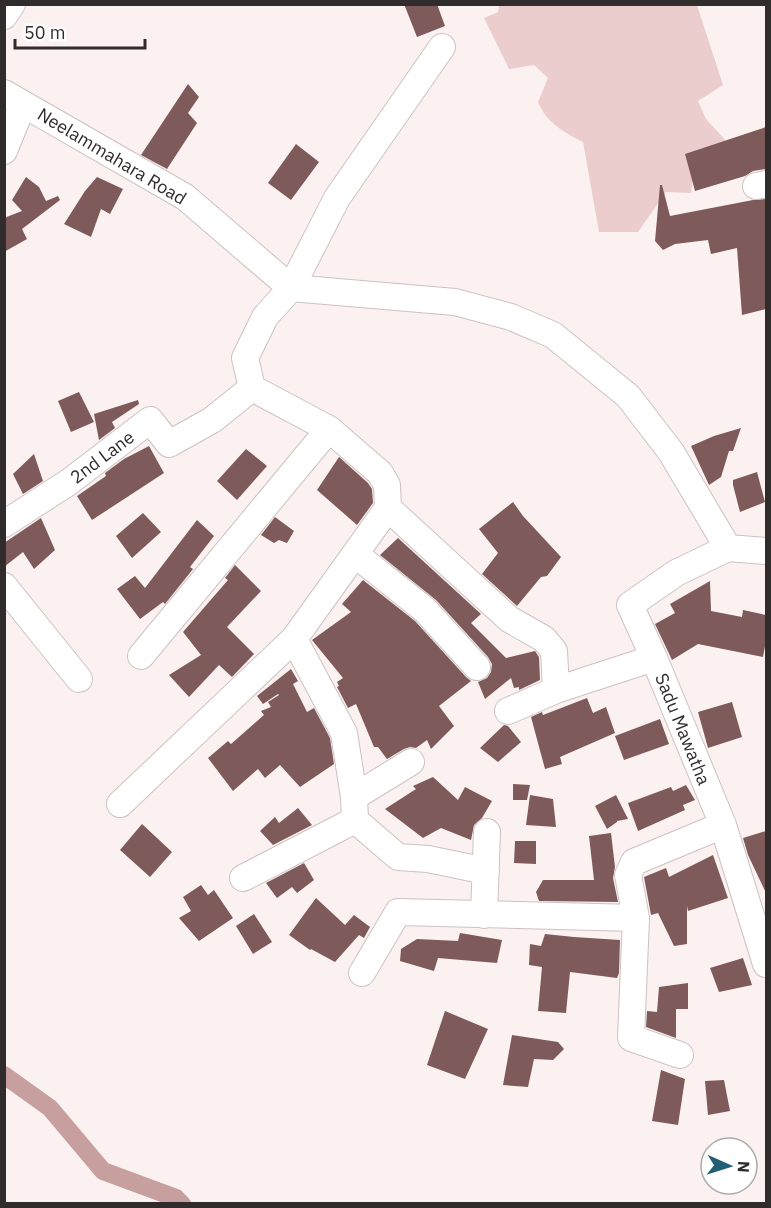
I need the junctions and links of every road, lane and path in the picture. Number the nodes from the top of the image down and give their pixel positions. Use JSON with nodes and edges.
{"nodes":[{"id":1,"x":12,"y":4,"type":"edge"},
{"id":2,"x":4,"y":16,"type":"edge"},
{"id":3,"x":442,"y":47,"type":"dead end"},
{"id":4,"x":14,"y":99,"type":"edge"},
{"id":5,"x":4,"y":151,"type":"edge"},
{"id":6,"x":291,"y":288,"type":"junction"},
{"id":7,"x":252,"y":388,"type":"junction"},
{"id":8,"x":329,"y":429,"type":"junction"},
{"id":9,"x":388,"y":508,"type":"junction"},
{"id":10,"x":4,"y":524,"type":"edge"},
{"id":11,"x":728,"y":548,"type":"junction"},
{"id":12,"x":766,"y":551,"type":"edge"},
{"id":13,"x":355,"y":554,"type":"junction"},
{"id":14,"x":4,"y":586,"type":"edge"},
{"id":15,"x":294,"y":639,"type":"junction"},
{"id":16,"x":141,"y":656,"type":"dead end"},
{"id":17,"x":654,"y":658,"type":"junction"},
{"id":18,"x":477,"y":667,"type":"dead end"},
{"id":19,"x":79,"y":679,"type":"dead end"},
{"id":20,"x":556,"y":690,"type":"junction"},
{"id":21,"x":508,"y":711,"type":"dead end"},
{"id":22,"x":411,"y":762,"type":"dead end"},
{"id":23,"x":120,"y":804,"type":"dead end"},
{"id":24,"x":355,"y":808,"type":"junction"},
{"id":25,"x":723,"y":825,"type":"junction"},
{"id":26,"x":487,"y":832,"type":"dead end"},
{"id":27,"x":486,"y":871,"type":"junction"},
{"id":28,"x":243,"y":878,"type":"dead end"},
{"id":29,"x":484,"y":915,"type":"junction"},
{"id":30,"x":636,"y":918,"type":"junction"},
{"id":31,"x":766,"y":964,"type":"edge"},
{"id":32,"x":362,"y":973,"type":"dead end"},
{"id":33,"x":680,"y":1055,"type":"dead end"}],
"edges":[{"from":1,"to":2,"type":"street"},
{"from":3,"to":6,"type":"street"},
{"from":4,"to":5,"type":"street"},
{"from":4,"to":6,"type":"street","name":"Neelammahara Road"},
{"from":6,"to":7,"type":"street"},
{"from":6,"to":11,"type":"street"},
{"from":7,"to":8,"type":"street"},
{"from":7,"to":10,"type":"street","name":"2nd Lane"},
{"from":8,"to":9,"type":"street"},
{"from":8,"to":16,"type":"street"},
{"from":9,"to":13,"type":"street"},
{"from":9,"to":20,"type":"street"},
{"from":11,"to":12,"type":"street"},
{"from":11,"to":17,"type":"street","name":"Sadu Mawatha"},
{"from":13,"to":15,"type":"street"},
{"from":13,"to":18,"type":"street"},
{"from":14,"to":19,"type":"street"},
{"from":15,"to":23,"type":"street"},
{"from":15,"to":24,"type":"street"},
{"from":17,"to":20,"type":"street"},
{"from":17,"to":25,"type":"street","name":"Sadu Mawatha"},
{"from":20,"to":21,"type":"street"},
{"from":22,"to":24,"type":"street"},
{"from":24,"to":27,"type":"street"},
{"from":24,"to":28,"type":"street"},
{"from":25,"to":30,"type":"street"},
{"from":25,"to":31,"type":"street","name":"Sadu Mawatha"},
{"from":26,"to":27,"type":"street"},
{"from":27,"to":29,"type":"street"},
{"from":29,"to":30,"type":"street"},
{"from":29,"to":32,"type":"street"},
{"from":30,"to":33,"type":"street"}]}
